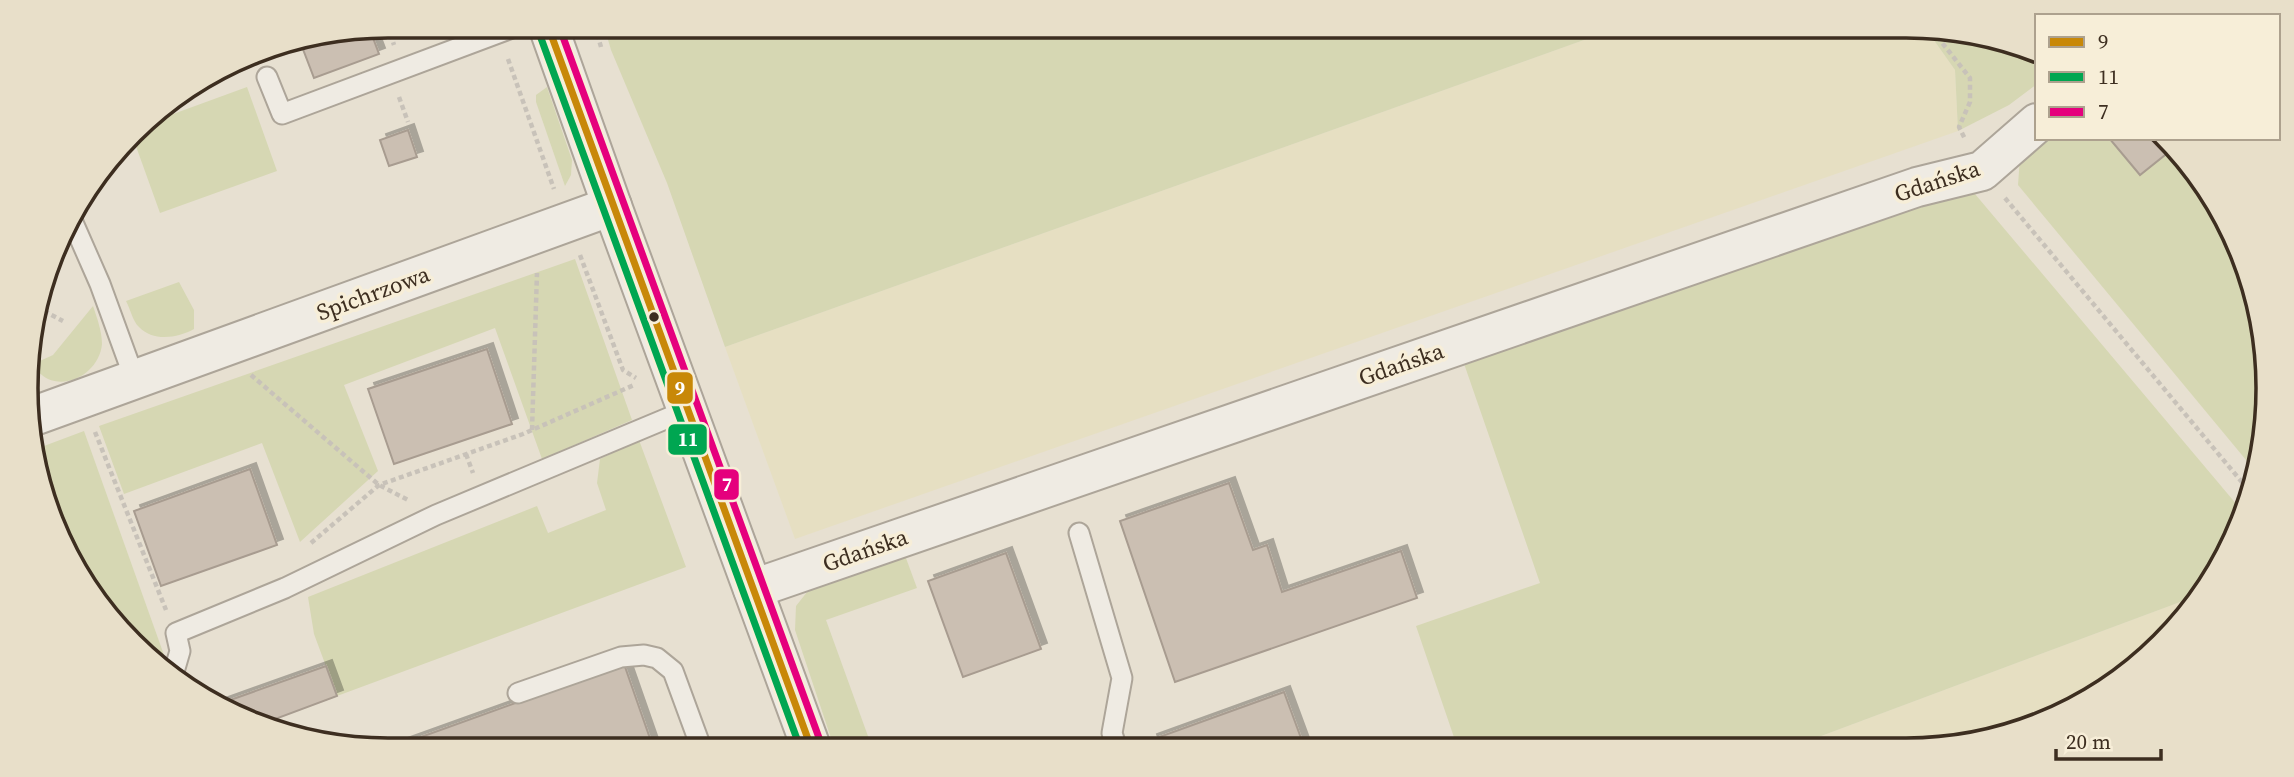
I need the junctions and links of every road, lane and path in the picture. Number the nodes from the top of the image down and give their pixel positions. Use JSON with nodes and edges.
{"nodes":[{"id":1,"x":485,"y":38,"type":"edge"},
{"id":2,"x":552,"y":38,"type":"edge"},
{"id":3,"x":598,"y":38,"type":"edge"},
{"id":4,"x":1940,"y":40,"type":"edge"},
{"id":5,"x":601,"y":47,"type":"dead end"},
{"id":6,"x":267,"y":77,"type":"dead end"},
{"id":7,"x":2035,"y":125,"type":"edge"},
{"id":8,"x":1982,"y":171,"type":"junction"},
{"id":9,"x":612,"y":206,"type":"junction"},
{"id":10,"x":77,"y":231,"type":"edge"},
{"id":11,"x":537,"y":265,"type":"dead end"},
{"id":12,"x":47,"y":312,"type":"edge"},
{"id":13,"x":63,"y":321,"type":"dead end"},
{"id":14,"x":250,"y":374,"type":"dead end"},
{"id":15,"x":135,"y":380,"type":"junction"},
{"id":16,"x":634,"y":385,"type":"dead end"},
{"id":17,"x":687,"y":410,"type":"junction"},
{"id":18,"x":39,"y":414,"type":"edge"},
{"id":19,"x":532,"y":430,"type":"junction"},
{"id":20,"x":95,"y":431,"type":"dead end"},
{"id":21,"x":2242,"y":484,"type":"edge"},
{"id":22,"x":379,"y":485,"type":"junction"},
{"id":23,"x":436,"y":515,"type":"junction"},
{"id":24,"x":1079,"y":533,"type":"dead end"},
{"id":25,"x":309,"y":545,"type":"dead end"},
{"id":26,"x":753,"y":589,"type":"junction"},
{"id":27,"x":178,"y":606,"type":"dead end"},
{"id":28,"x":166,"y":610,"type":"junction"},
{"id":29,"x":176,"y":633,"type":"junction"},
{"id":30,"x":176,"y":666,"type":"edge"},
{"id":31,"x":518,"y":693,"type":"dead end"},
{"id":32,"x":698,"y":738,"type":"edge"},
{"id":33,"x":808,"y":738,"type":"edge"},
{"id":34,"x":1114,"y":738,"type":"edge"}],
"edges":[{"from":1,"to":6,"type":"lane"},
{"from":2,"to":9,"type":"street"},
{"from":3,"to":5,"type":"path"},
{"from":4,"to":8,"type":"path"},
{"from":7,"to":8,"type":"street","name":"Gdańska"},
{"from":8,"to":21,"type":"path"},
{"from":8,"to":26,"type":"street","name":"Gdańska"},
{"from":9,"to":15,"type":"street","name":"Spichrzowa"},
{"from":9,"to":17,"type":"street"},
{"from":10,"to":15,"type":"lane"},
{"from":11,"to":19,"type":"path"},
{"from":12,"to":13,"type":"path"},
{"from":14,"to":22,"type":"path"},
{"from":15,"to":18,"type":"street","name":"Spichrzowa"},
{"from":16,"to":19,"type":"path"},
{"from":17,"to":23,"type":"lane"},
{"from":17,"to":26,"type":"street"},
{"from":19,"to":22,"type":"path"},
{"from":20,"to":28,"type":"path"},
{"from":22,"to":23,"type":"path"},
{"from":22,"to":25,"type":"path"},
{"from":23,"to":29,"type":"lane"},
{"from":24,"to":34,"type":"lane"},
{"from":26,"to":33,"type":"street"},
{"from":27,"to":28,"type":"path"},
{"from":28,"to":29,"type":"path"},
{"from":29,"to":30,"type":"lane"},
{"from":31,"to":32,"type":"lane"}]}
